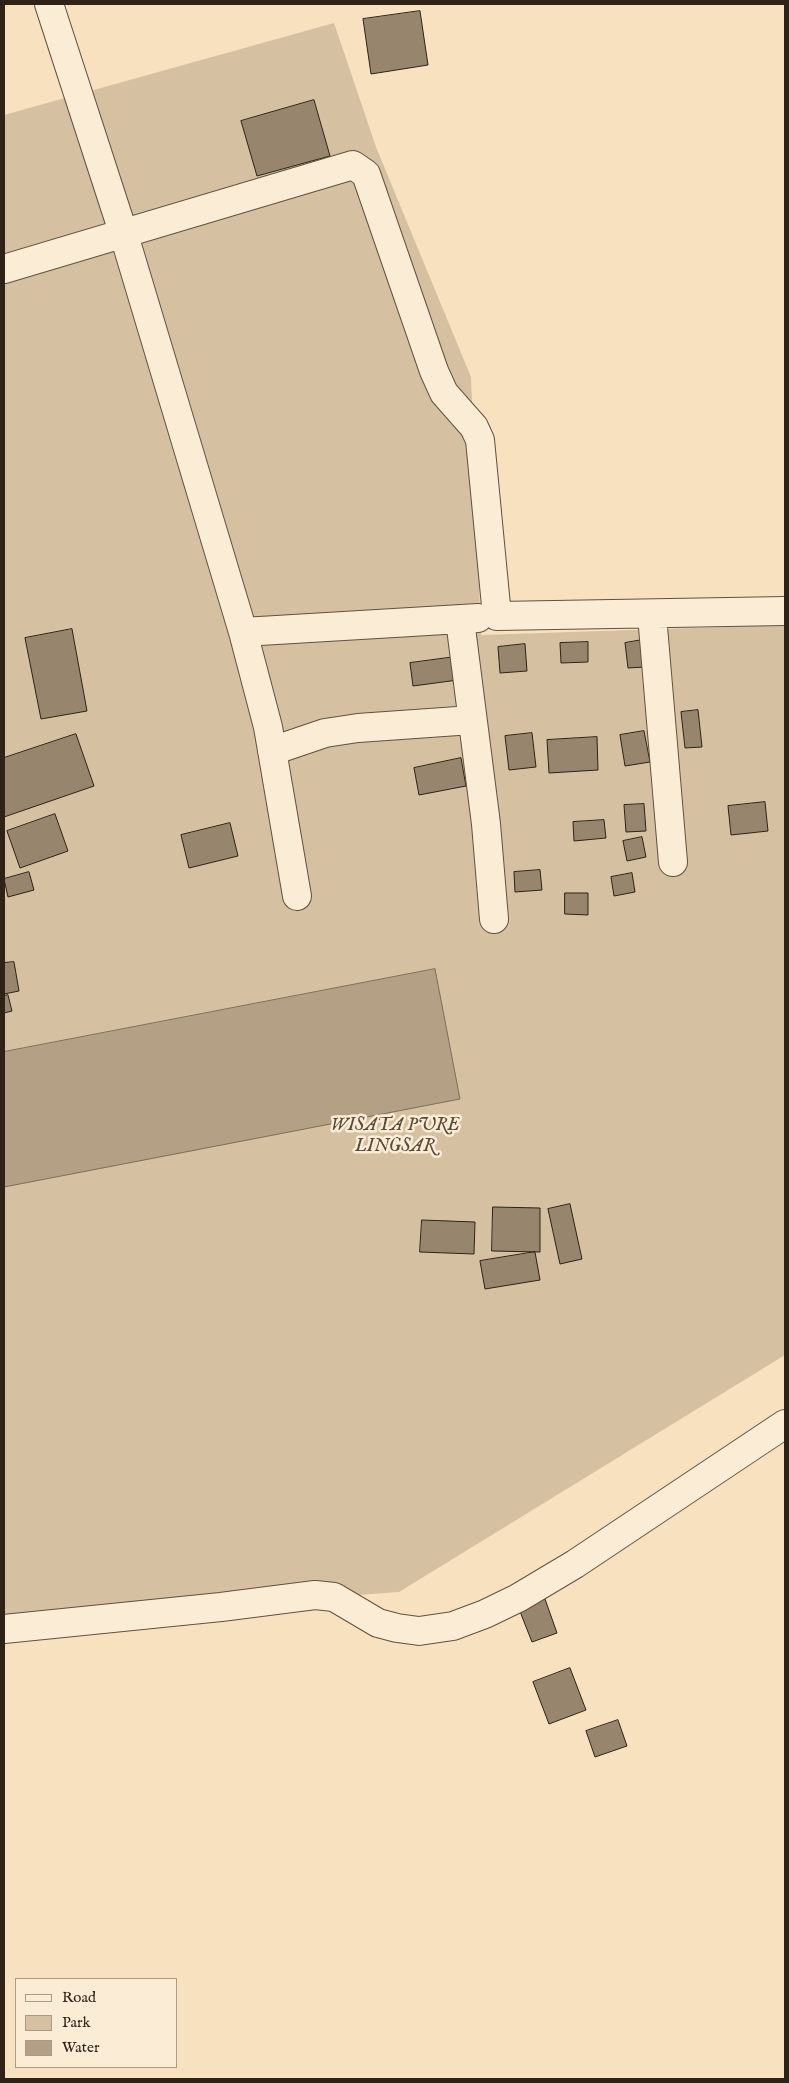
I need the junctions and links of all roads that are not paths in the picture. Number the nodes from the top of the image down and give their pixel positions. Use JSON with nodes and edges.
{"nodes":[{"id":1,"x":49,"y":4,"type":"edge"},
{"id":2,"x":124,"y":234,"type":"junction"},
{"id":3,"x":4,"y":269,"type":"edge"},
{"id":4,"x":785,"y":611,"type":"edge"},
{"id":5,"x":652,"y":615,"type":"junction"},
{"id":6,"x":497,"y":616,"type":"junction"},
{"id":7,"x":460,"y":620,"type":"junction"},
{"id":8,"x":243,"y":632,"type":"junction"},
{"id":9,"x":472,"y":720,"type":"junction"},
{"id":10,"x":272,"y":751,"type":"junction"},
{"id":11,"x":673,"y":862,"type":"dead end"},
{"id":12,"x":296,"y":896,"type":"dead end"},
{"id":13,"x":494,"y":919,"type":"dead end"},
{"id":14,"x":785,"y":1424,"type":"edge"},
{"id":15,"x":4,"y":1629,"type":"edge"}],
"edges":[{"from":1,"to":2,"type":"street"},
{"from":2,"to":3,"type":"street"},
{"from":2,"to":6,"type":"street"},
{"from":2,"to":8,"type":"street"},
{"from":4,"to":5,"type":"street"},
{"from":5,"to":6,"type":"street"},
{"from":5,"to":11,"type":"street"},
{"from":6,"to":7,"type":"street"},
{"from":7,"to":8,"type":"street"},
{"from":7,"to":9,"type":"street"},
{"from":8,"to":10,"type":"street"},
{"from":9,"to":10,"type":"street"},
{"from":9,"to":13,"type":"street"},
{"from":10,"to":12,"type":"street"},
{"from":14,"to":15,"type":"street"}]}
